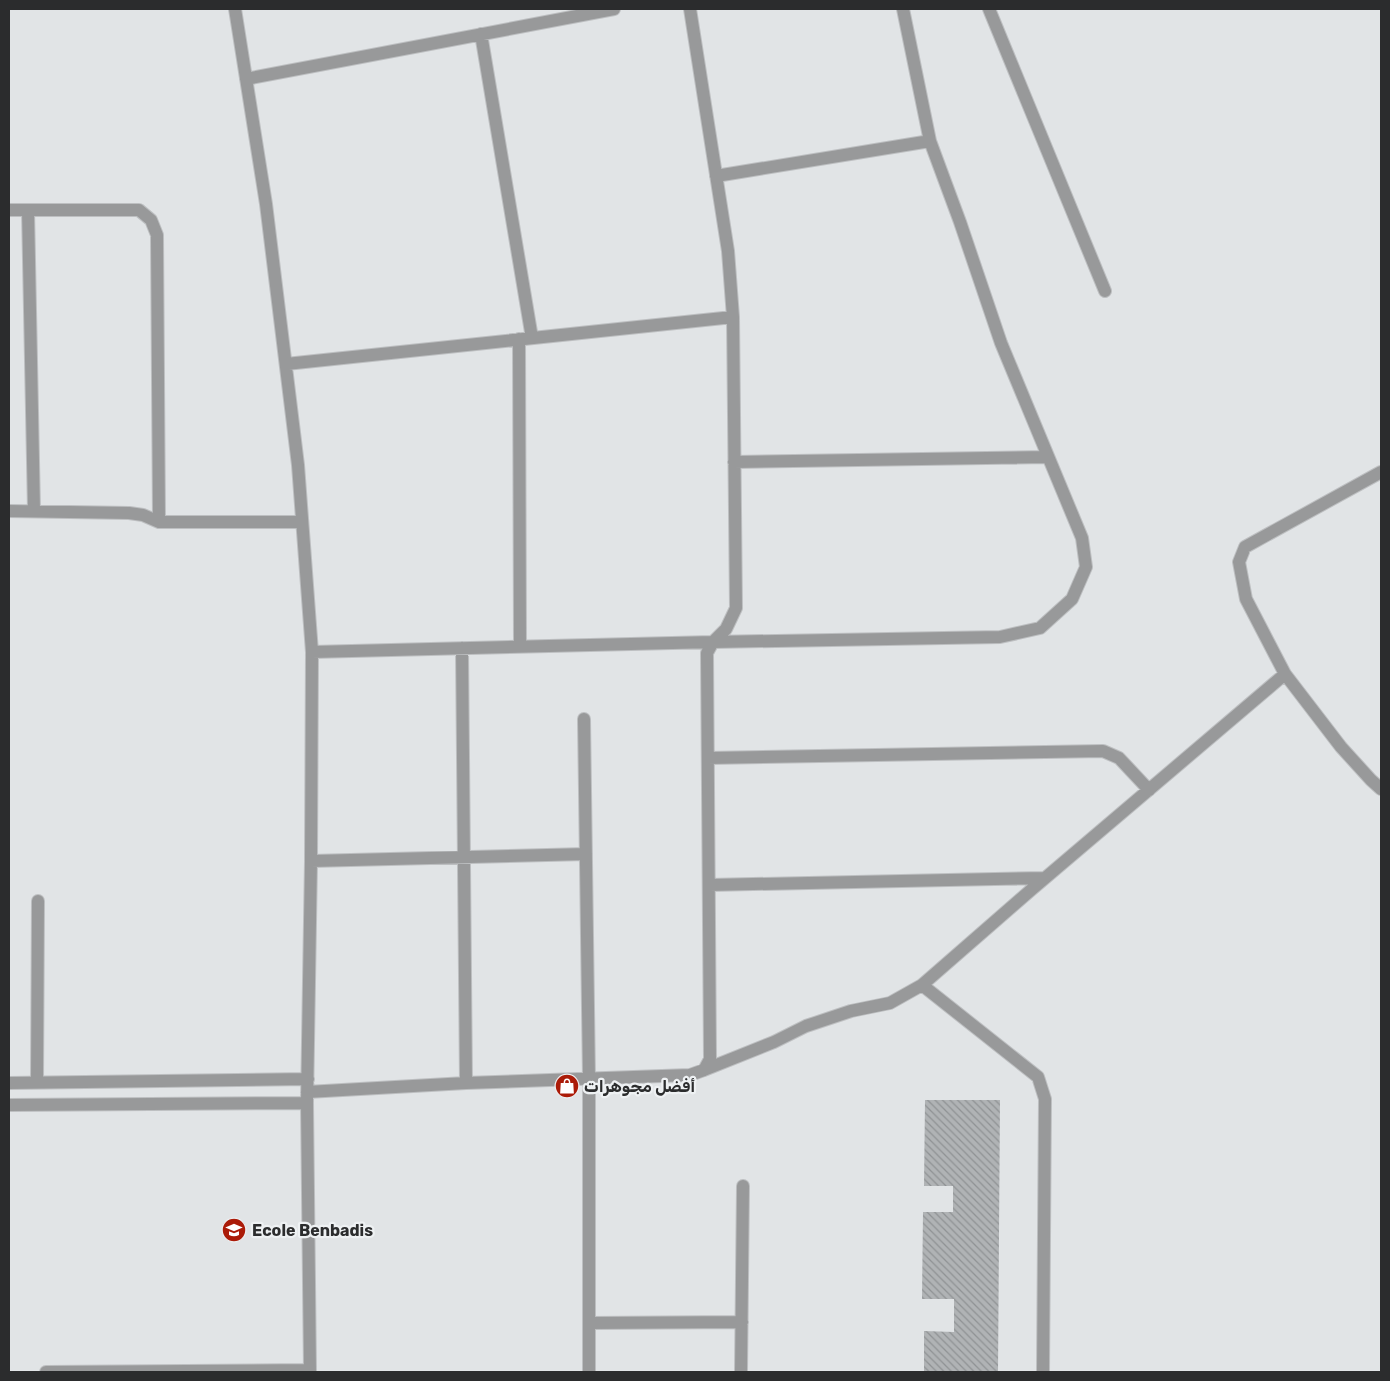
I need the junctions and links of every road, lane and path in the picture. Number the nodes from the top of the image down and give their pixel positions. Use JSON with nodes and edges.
{"nodes":[{"id":1,"x":235,"y":9,"type":"edge"},
{"id":2,"x":614,"y":9,"type":"edge"},
{"id":3,"x":690,"y":9,"type":"edge"},
{"id":4,"x":903,"y":9,"type":"edge"},
{"id":5,"x":989,"y":9,"type":"edge"},
{"id":6,"x":481,"y":34,"type":"junction"},
{"id":7,"x":246,"y":79,"type":"junction"},
{"id":8,"x":930,"y":141,"type":"junction"},
{"id":9,"x":716,"y":176,"type":"junction"},
{"id":10,"x":9,"y":210,"type":"edge"},
{"id":11,"x":28,"y":210,"type":"junction"},
{"id":12,"x":1105,"y":292,"type":"dead end"},
{"id":13,"x":733,"y":317,"type":"junction"},
{"id":14,"x":526,"y":339,"type":"junction"},
{"id":15,"x":286,"y":364,"type":"junction"},
{"id":16,"x":1048,"y":457,"type":"junction"},
{"id":17,"x":734,"y":462,"type":"junction"},
{"id":18,"x":1381,"y":472,"type":"edge"},
{"id":19,"x":34,"y":511,"type":"junction"},
{"id":20,"x":9,"y":512,"type":"edge"},
{"id":21,"x":159,"y":522,"type":"junction"},
{"id":22,"x":302,"y":522,"type":"junction"},
{"id":23,"x":713,"y":642,"type":"junction"},
{"id":24,"x":520,"y":647,"type":"junction"},
{"id":25,"x":462,"y":648,"type":"junction"},
{"id":26,"x":312,"y":652,"type":"junction"},
{"id":27,"x":1284,"y":674,"type":"junction"},
{"id":28,"x":584,"y":719,"type":"dead end"},
{"id":29,"x":708,"y":758,"type":"junction"},
{"id":30,"x":1381,"y":789,"type":"edge"},
{"id":31,"x":1149,"y":790,"type":"junction"},
{"id":32,"x":586,"y":854,"type":"junction"},
{"id":33,"x":464,"y":856,"type":"junction"},
{"id":34,"x":311,"y":860,"type":"junction"},
{"id":35,"x":1045,"y":878,"type":"junction"},
{"id":36,"x":709,"y":884,"type":"junction"},
{"id":37,"x":38,"y":901,"type":"dead end"},
{"id":38,"x":922,"y":984,"type":"junction"},
{"id":39,"x":704,"y":1070,"type":"junction"},
{"id":40,"x":308,"y":1079,"type":"junction"},
{"id":41,"x":589,"y":1079,"type":"junction"},
{"id":42,"x":9,"y":1083,"type":"edge"},
{"id":43,"x":37,"y":1083,"type":"junction"},
{"id":44,"x":466,"y":1083,"type":"junction"},
{"id":45,"x":307,"y":1098,"type":"junction"},
{"id":46,"x":9,"y":1105,"type":"edge"},
{"id":47,"x":743,"y":1186,"type":"dead end"},
{"id":48,"x":742,"y":1322,"type":"junction"},
{"id":49,"x":589,"y":1323,"type":"junction"},
{"id":50,"x":310,"y":1371,"type":"edge"},
{"id":51,"x":48,"y":1372,"type":"edge"},
{"id":52,"x":590,"y":1372,"type":"edge"},
{"id":53,"x":741,"y":1372,"type":"edge"},
{"id":54,"x":1043,"y":1372,"type":"edge"}],
"edges":[{"from":1,"to":7,"type":"street"},
{"from":2,"to":6,"type":"street"},
{"from":3,"to":9,"type":"street"},
{"from":4,"to":8,"type":"street"},
{"from":5,"to":12,"type":"street"},
{"from":6,"to":7,"type":"street"},
{"from":6,"to":14,"type":"street"},
{"from":7,"to":15,"type":"street"},
{"from":8,"to":9,"type":"street"},
{"from":8,"to":16,"type":"street"},
{"from":9,"to":13,"type":"street"},
{"from":10,"to":11,"type":"street"},
{"from":11,"to":19,"type":"street"},
{"from":11,"to":21,"type":"street"},
{"from":13,"to":14,"type":"street"},
{"from":13,"to":17,"type":"street"},
{"from":14,"to":15,"type":"street"},
{"from":14,"to":24,"type":"street"},
{"from":15,"to":22,"type":"street"},
{"from":16,"to":17,"type":"street"},
{"from":16,"to":23,"type":"street"},
{"from":17,"to":23,"type":"street"},
{"from":18,"to":27,"type":"street"},
{"from":19,"to":20,"type":"street"},
{"from":19,"to":21,"type":"street"},
{"from":21,"to":22,"type":"street"},
{"from":22,"to":26,"type":"street"},
{"from":23,"to":24,"type":"street"},
{"from":23,"to":29,"type":"street"},
{"from":24,"to":25,"type":"street"},
{"from":25,"to":26,"type":"street"},
{"from":25,"to":33,"type":"street"},
{"from":26,"to":34,"type":"street"},
{"from":27,"to":30,"type":"street"},
{"from":27,"to":31,"type":"street"},
{"from":28,"to":32,"type":"street"},
{"from":29,"to":31,"type":"street"},
{"from":29,"to":36,"type":"street"},
{"from":31,"to":35,"type":"street"},
{"from":32,"to":33,"type":"street"},
{"from":32,"to":41,"type":"street"},
{"from":33,"to":34,"type":"street"},
{"from":33,"to":44,"type":"street"},
{"from":34,"to":40,"type":"street"},
{"from":35,"to":36,"type":"street"},
{"from":35,"to":38,"type":"street"},
{"from":36,"to":39,"type":"street"},
{"from":37,"to":43,"type":"street"},
{"from":38,"to":39,"type":"street"},
{"from":38,"to":54,"type":"street"},
{"from":39,"to":41,"type":"street"},
{"from":40,"to":43,"type":"street"},
{"from":40,"to":45,"type":"street"},
{"from":41,"to":44,"type":"street"},
{"from":41,"to":49,"type":"street"},
{"from":42,"to":43,"type":"street"},
{"from":44,"to":45,"type":"street"},
{"from":45,"to":46,"type":"street"},
{"from":45,"to":50,"type":"street"},
{"from":47,"to":48,"type":"street"},
{"from":48,"to":49,"type":"street"},
{"from":48,"to":53,"type":"street"},
{"from":49,"to":52,"type":"street"},
{"from":50,"to":51,"type":"street"}]}
